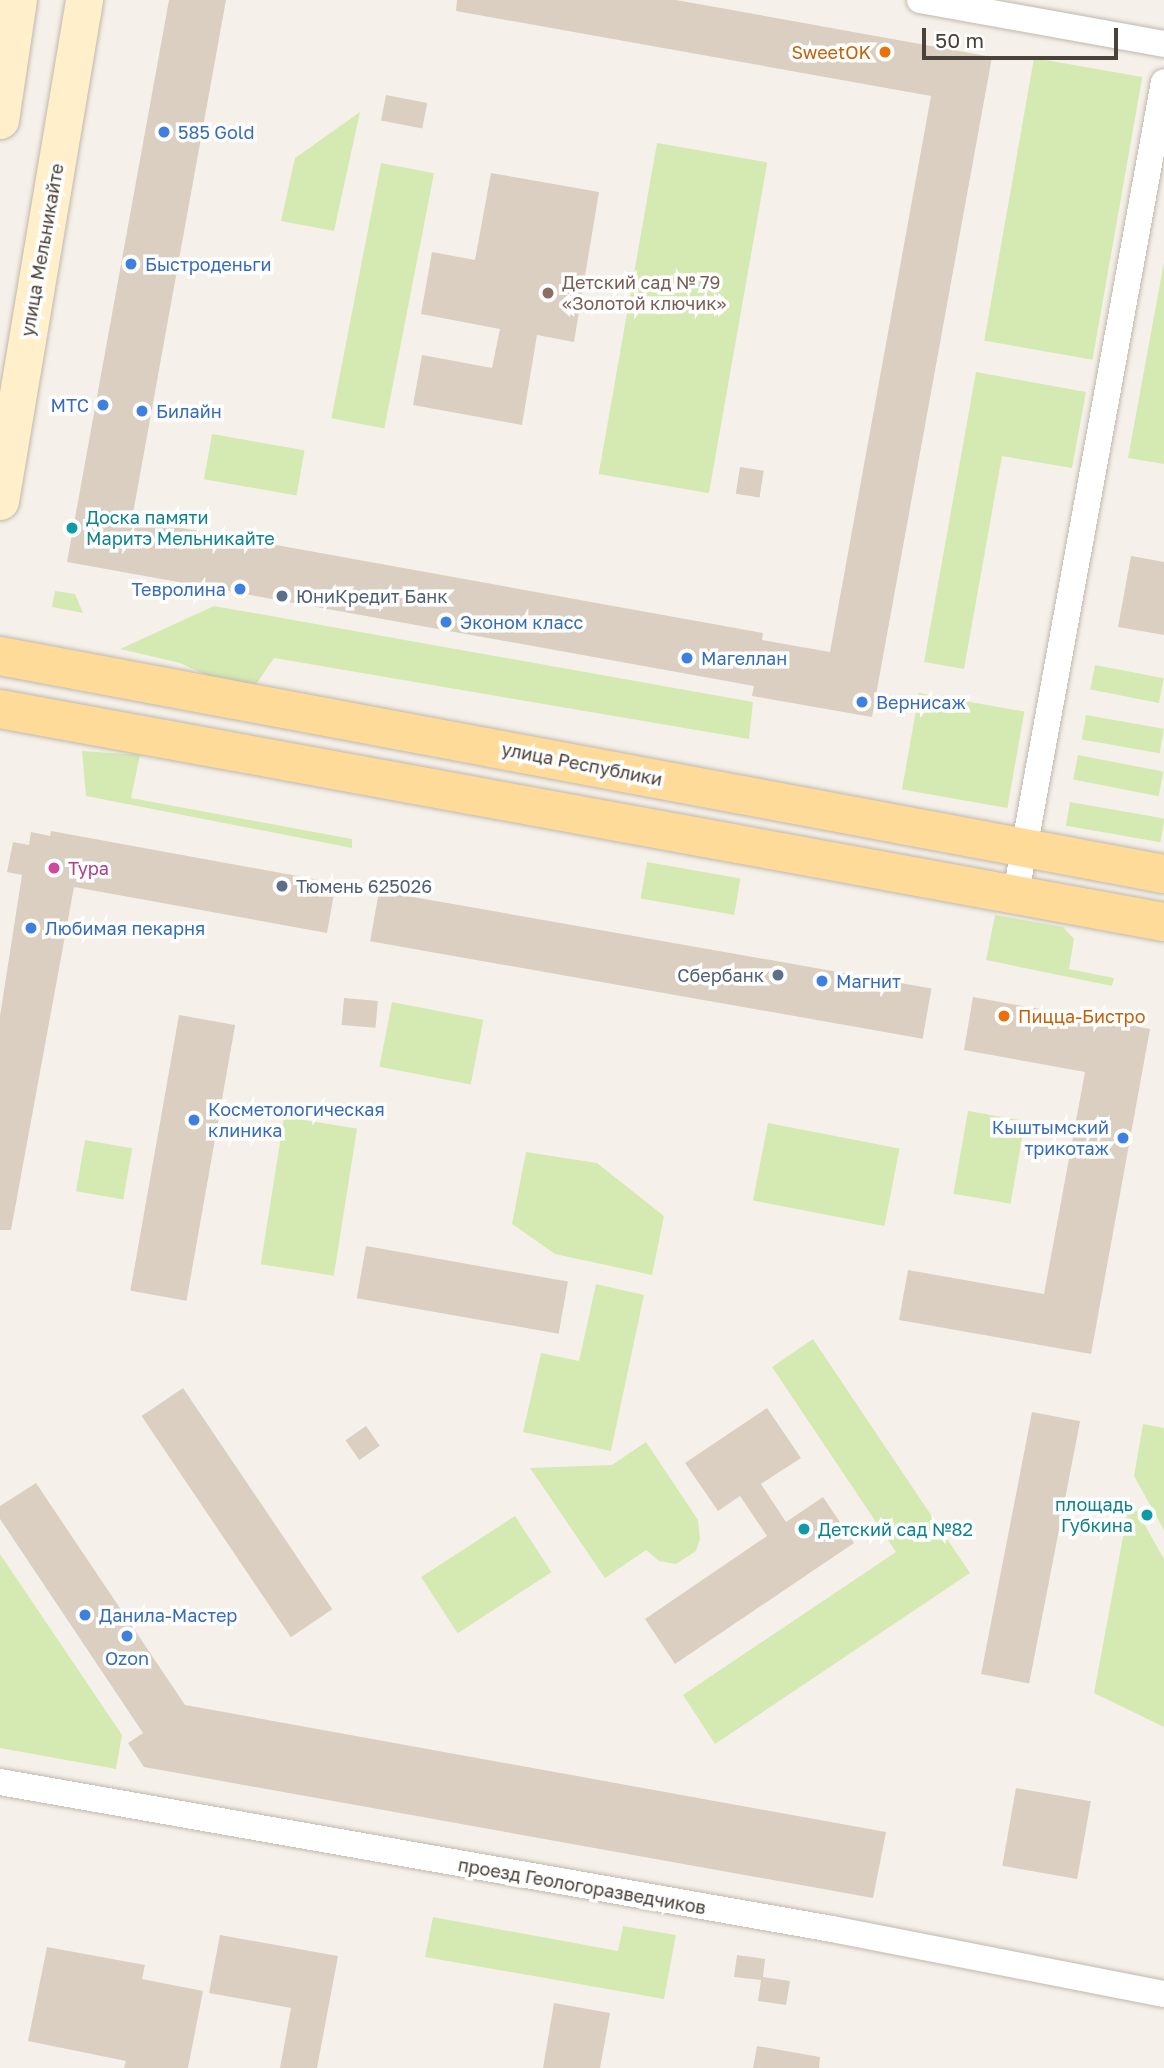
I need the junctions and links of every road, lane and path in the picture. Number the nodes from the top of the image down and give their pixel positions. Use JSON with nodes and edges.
{"nodes":[{"id":1,"x":18,"y":0,"type":"edge"},
{"id":2,"x":84,"y":0,"type":"edge"},
{"id":3,"x":920,"y":0,"type":"edge"},
{"id":4,"x":1164,"y":44,"type":"edge"},
{"id":5,"x":1164,"y":82,"type":"edge"},
{"id":6,"x":0,"y":120,"type":"edge"},
{"id":7,"x":0,"y":500,"type":"edge"},
{"id":8,"x":0,"y":656,"type":"edge"},
{"id":9,"x":0,"y":709,"type":"edge"},
{"id":10,"x":1024,"y":848,"type":"junction"},
{"id":11,"x":1164,"y":874,"type":"edge"},
{"id":12,"x":1016,"y":893,"type":"junction"},
{"id":13,"x":1164,"y":922,"type":"edge"},
{"id":14,"x":0,"y":1782,"type":"edge"},
{"id":15,"x":1164,"y":1994,"type":"edge"}],
"edges":[{"from":1,"to":6,"type":"main road"},
{"from":2,"to":7,"type":"main road","name":"улица Мельникайте"},
{"from":3,"to":4,"type":"street"},
{"from":5,"to":10,"type":"street"},
{"from":8,"to":10,"type":"main road","name":"улица Республики"},
{"from":9,"to":12,"type":"main road"},
{"from":10,"to":11,"type":"main road","name":"улица Республики"},
{"from":10,"to":12,"type":"street"},
{"from":12,"to":13,"type":"main road"},
{"from":14,"to":15,"type":"street","name":"проезд Геологоразведчиков"}]}
